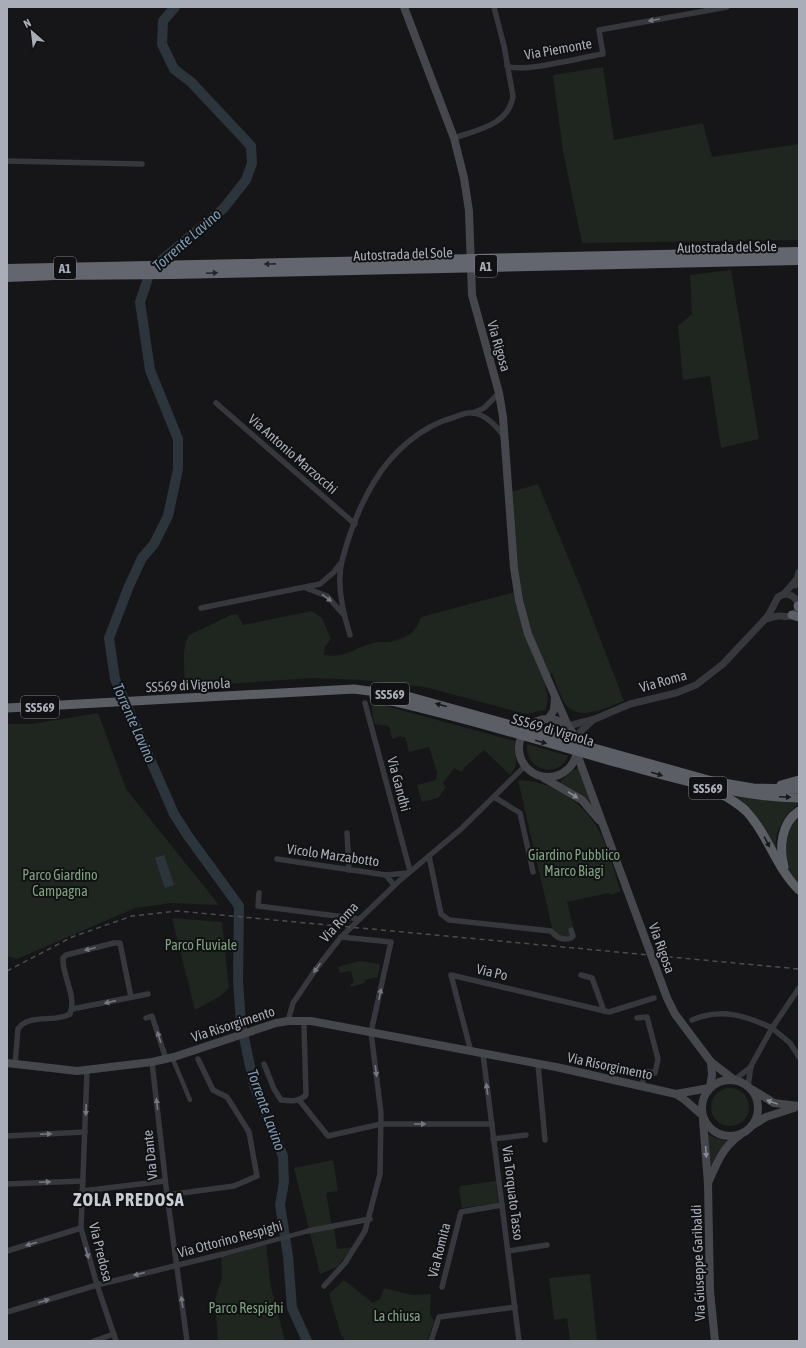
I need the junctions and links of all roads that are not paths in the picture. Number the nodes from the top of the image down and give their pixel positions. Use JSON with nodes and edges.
{"nodes":[{"id":1,"x":404,"y":7,"type":"edge"},
{"id":2,"x":494,"y":7,"type":"edge"},
{"id":3,"x":727,"y":7,"type":"edge"},
{"id":4,"x":507,"y":66,"type":"junction"},
{"id":5,"x":454,"y":138,"type":"junction"},
{"id":6,"x":7,"y":160,"type":"edge"},
{"id":7,"x":142,"y":164,"type":"dead end"},
{"id":8,"x":799,"y":252,"type":"edge"},
{"id":9,"x":799,"y":260,"type":"edge"},
{"id":10,"x":7,"y":269,"type":"edge"},
{"id":11,"x":7,"y":277,"type":"edge"},
{"id":12,"x":499,"y":393,"type":"junction"},
{"id":13,"x":216,"y":403,"type":"dead end"},
{"id":14,"x":473,"y":413,"type":"junction"},
{"id":15,"x":504,"y":436,"type":"junction"},
{"id":16,"x":355,"y":524,"type":"junction"},
{"id":17,"x":341,"y":562,"type":"junction"},
{"id":18,"x":799,"y":572,"type":"edge"},
{"id":19,"x":796,"y":580,"type":"junction"},
{"id":20,"x":305,"y":588,"type":"junction"},
{"id":21,"x":784,"y":594,"type":"junction"},
{"id":22,"x":794,"y":596,"type":"junction"},
{"id":23,"x":776,"y":603,"type":"junction"},
{"id":24,"x":799,"y":606,"type":"edge"},
{"id":25,"x":201,"y":608,"type":"dead end"},
{"id":26,"x":344,"y":615,"type":"junction"},
{"id":27,"x":782,"y":616,"type":"junction"},
{"id":28,"x":796,"y":616,"type":"edge"},
{"id":29,"x":764,"y":620,"type":"junction"},
{"id":30,"x":350,"y":635,"type":"dead end"},
{"id":31,"x":554,"y":696,"type":"junction"},
{"id":32,"x":365,"y":703,"type":"dead end"},
{"id":33,"x":7,"y":708,"type":"edge"},
{"id":34,"x":549,"y":718,"type":"junction"},
{"id":35,"x":595,"y":719,"type":"junction"},
{"id":36,"x":568,"y":726,"type":"junction"},
{"id":37,"x":576,"y":740,"type":"junction"},
{"id":38,"x":577,"y":754,"type":"junction"},
{"id":39,"x":621,"y":759,"type":"junction"},
{"id":40,"x":524,"y":766,"type":"junction"},
{"id":41,"x":539,"y":776,"type":"junction"},
{"id":42,"x":799,"y":780,"type":"edge"},
{"id":43,"x":709,"y":788,"type":"junction"},
{"id":44,"x":752,"y":788,"type":"junction"},
{"id":45,"x":799,"y":789,"type":"edge"},
{"id":46,"x":494,"y":797,"type":"junction"},
{"id":47,"x":799,"y":798,"type":"edge"},
{"id":48,"x":799,"y":811,"type":"edge"},
{"id":49,"x":347,"y":833,"type":"dead end"},
{"id":50,"x":608,"y":834,"type":"junction"},
{"id":51,"x":429,"y":856,"type":"junction"},
{"id":52,"x":277,"y":859,"type":"dead end"},
{"id":53,"x":348,"y":870,"type":"junction"},
{"id":54,"x":409,"y":872,"type":"junction"},
{"id":55,"x":533,"y":872,"type":"dead end"},
{"id":56,"x":785,"y":872,"type":"junction"},
{"id":57,"x":386,"y":875,"type":"junction"},
{"id":58,"x":394,"y":885,"type":"junction"},
{"id":59,"x":799,"y":890,"type":"edge"},
{"id":60,"x":259,"y":893,"type":"dead end"},
{"id":61,"x":360,"y":919,"type":"junction"},
{"id":62,"x":351,"y":929,"type":"junction"},
{"id":63,"x":571,"y":930,"type":"dead end"},
{"id":64,"x":341,"y":938,"type":"junction"},
{"id":65,"x":357,"y":938,"type":"junction"},
{"id":66,"x":581,"y":975,"type":"dead end"},
{"id":67,"x":799,"y":988,"type":"edge"},
{"id":68,"x":148,"y":994,"type":"dead end"},
{"id":69,"x":131,"y":997,"type":"junction"},
{"id":70,"x":654,"y":998,"type":"dead end"},
{"id":71,"x":72,"y":1009,"type":"junction"},
{"id":72,"x":604,"y":1011,"type":"junction"},
{"id":73,"x":146,"y":1018,"type":"dead end"},
{"id":74,"x":637,"y":1018,"type":"dead end"},
{"id":75,"x":692,"y":1020,"type":"dead end"},
{"id":76,"x":288,"y":1021,"type":"junction"},
{"id":77,"x":304,"y":1026,"type":"dead end"},
{"id":78,"x":772,"y":1028,"type":"junction"},
{"id":79,"x":372,"y":1032,"type":"junction"},
{"id":80,"x":471,"y":1052,"type":"junction"},
{"id":81,"x":483,"y":1054,"type":"junction"},
{"id":82,"x":799,"y":1057,"type":"edge"},
{"id":83,"x":169,"y":1058,"type":"junction"},
{"id":84,"x":198,"y":1059,"type":"dead end"},
{"id":85,"x":152,"y":1062,"type":"junction"},
{"id":86,"x":711,"y":1062,"type":"junction"},
{"id":87,"x":11,"y":1064,"type":"edge"},
{"id":88,"x":264,"y":1064,"type":"dead end"},
{"id":89,"x":538,"y":1064,"type":"junction"},
{"id":90,"x":751,"y":1066,"type":"junction"},
{"id":91,"x":87,"y":1071,"type":"junction"},
{"id":92,"x":734,"y":1080,"type":"junction"},
{"id":93,"x":642,"y":1086,"type":"junction"},
{"id":94,"x":710,"y":1087,"type":"junction"},
{"id":95,"x":749,"y":1087,"type":"junction"},
{"id":96,"x":676,"y":1094,"type":"junction"},
{"id":97,"x":190,"y":1100,"type":"dead end"},
{"id":98,"x":299,"y":1100,"type":"junction"},
{"id":99,"x":799,"y":1106,"type":"edge"},
{"id":100,"x":702,"y":1117,"type":"junction"},
{"id":101,"x":381,"y":1124,"type":"junction"},
{"id":102,"x":492,"y":1124,"type":"junction"},
{"id":103,"x":751,"y":1127,"type":"junction"},
{"id":104,"x":85,"y":1132,"type":"junction"},
{"id":105,"x":743,"y":1133,"type":"junction"},
{"id":106,"x":526,"y":1135,"type":"dead end"},
{"id":107,"x":7,"y":1136,"type":"edge"},
{"id":108,"x":494,"y":1139,"type":"junction"},
{"id":109,"x":545,"y":1140,"type":"dead end"},
{"id":110,"x":82,"y":1181,"type":"junction"},
{"id":111,"x":165,"y":1181,"type":"junction"},
{"id":112,"x":7,"y":1184,"type":"edge"},
{"id":113,"x":708,"y":1184,"type":"junction"},
{"id":114,"x":82,"y":1191,"type":"junction"},
{"id":115,"x":167,"y":1195,"type":"junction"},
{"id":116,"x":502,"y":1205,"type":"junction"},
{"id":117,"x":370,"y":1219,"type":"junction"},
{"id":118,"x":81,"y":1228,"type":"junction"},
{"id":119,"x":308,"y":1230,"type":"joint"},
{"id":120,"x":547,"y":1245,"type":"dead end"},
{"id":121,"x":7,"y":1251,"type":"edge"},
{"id":122,"x":508,"y":1251,"type":"junction"},
{"id":123,"x":223,"y":1254,"type":"joint"},
{"id":124,"x":177,"y":1265,"type":"junction"},
{"id":125,"x":97,"y":1285,"type":"junction"},
{"id":126,"x":324,"y":1286,"type":"dead end"},
{"id":127,"x":442,"y":1288,"type":"dead end"},
{"id":128,"x":515,"y":1307,"type":"junction"},
{"id":129,"x":7,"y":1312,"type":"edge"},
{"id":130,"x":114,"y":1334,"type":"junction"},
{"id":131,"x":94,"y":1341,"type":"edge"},
{"id":132,"x":116,"y":1341,"type":"edge"},
{"id":133,"x":187,"y":1341,"type":"edge"},
{"id":134,"x":431,"y":1341,"type":"edge"},
{"id":135,"x":519,"y":1341,"type":"edge"},
{"id":136,"x":715,"y":1341,"type":"edge"}],
"edges":[{"from":1,"to":5,"type":"main road","name":"Via Rigosa"},
{"from":2,"to":4,"type":"street"},
{"from":3,"to":4,"type":"street","name":"Via Piemonte","one_way":true},
{"from":4,"to":5,"type":"street"},
{"from":5,"to":12,"type":"main road","name":"Via Rigosa"},
{"from":6,"to":7,"type":"street"},
{"from":8,"to":10,"type":"highway","name":"Autostrada del Sole","number":"A1","one_way":true},
{"from":11,"to":9,"type":"highway","name":"Autostrada del Sole","number":"A1","one_way":true},
{"from":12,"to":14,"type":"street"},
{"from":12,"to":15,"type":"main road","name":"Via Rigosa"},
{"from":13,"to":16,"type":"street","name":"Via Antonio Marzocchi"},
{"from":14,"to":15,"type":"street"},
{"from":14,"to":16,"type":"street"},
{"from":15,"to":31,"type":"main road","name":"Via Rigosa"},
{"from":16,"to":17,"type":"street"},
{"from":17,"to":20,"type":"street"},
{"from":17,"to":26,"type":"street"},
{"from":18,"to":19,"type":"street","name":"Via Roma"},
{"from":19,"to":21,"type":"street","name":"Via Roma"},
{"from":19,"to":22,"type":"street","name":"Via Roma"},
{"from":20,"to":25,"type":"street"},
{"from":20,"to":26,"type":"street","one_way":true},
{"from":21,"to":22,"type":"street"},
{"from":21,"to":23,"type":"street","name":"Via Roma"},
{"from":22,"to":24,"type":"street","name":"Via Roma"},
{"from":23,"to":27,"type":"street"},
{"from":23,"to":29,"type":"street","name":"Via Roma"},
{"from":24,"to":28,"type":"street","name":"Via Roma"},
{"from":26,"to":30,"type":"street"},
{"from":27,"to":28,"type":"street","name":"Via Roma"},
{"from":27,"to":29,"type":"street","name":"Via Roma"},
{"from":29,"to":35,"type":"street","name":"Via Roma"},
{"from":31,"to":34,"type":"main road"},
{"from":31,"to":36,"type":"main road","name":"Via Rigosa"},
{"from":32,"to":54,"type":"street","name":"Via Gandhi"},
{"from":33,"to":39,"type":"highway","name":"SS569 di Vignola","number":"SS569"},
{"from":34,"to":36,"type":"main road"},
{"from":34,"to":40,"type":"main road"},
{"from":35,"to":36,"type":"street","name":"Via Roma"},
{"from":35,"to":37,"type":"street","name":"Via Roma"},
{"from":36,"to":37,"type":"main road"},
{"from":37,"to":38,"type":"main road"},
{"from":38,"to":41,"type":"main road"},
{"from":38,"to":50,"type":"main road","name":"Via Rigosa"},
{"from":39,"to":43,"type":"highway","name":"SS569 di Vignola","number":"SS569","one_way":true},
{"from":39,"to":44,"type":"highway","name":"SS569 di Vignola","number":"SS569"},
{"from":40,"to":41,"type":"main road"},
{"from":40,"to":46,"type":"street","name":"Via Roma"},
{"from":41,"to":50,"type":"main road","name":"Via Rigosa","one_way":true},
{"from":42,"to":44,"type":"highway"},
{"from":43,"to":47,"type":"highway","name":"SS569 di Vignola","number":"SS569","one_way":true},
{"from":43,"to":56,"type":"highway","one_way":true},
{"from":44,"to":45,"type":"highway","name":"SS569 di Vignola","number":"SS569"},
{"from":46,"to":51,"type":"street","name":"Via Roma"},
{"from":46,"to":55,"type":"street"},
{"from":48,"to":56,"type":"highway"},
{"from":49,"to":53,"type":"street"},
{"from":50,"to":86,"type":"main road","name":"Via Rigosa"},
{"from":51,"to":54,"type":"street","name":"Via Roma"},
{"from":51,"to":63,"type":"street"},
{"from":52,"to":53,"type":"street","name":"Vicolo Marzabotto"},
{"from":53,"to":57,"type":"street","name":"Vicolo Marzabotto"},
{"from":54,"to":57,"type":"street","name":"Vicolo Marzabotto"},
{"from":54,"to":58,"type":"street","name":"Via Roma"},
{"from":56,"to":59,"type":"highway"},
{"from":57,"to":58,"type":"street","name":"Vicolo Marzabotto"},
{"from":58,"to":61,"type":"street","name":"Via Roma"},
{"from":60,"to":61,"type":"street"},
{"from":61,"to":62,"type":"street","name":"Via Roma"},
{"from":62,"to":64,"type":"street","name":"Via Roma"},
{"from":62,"to":65,"type":"street"},
{"from":64,"to":65,"type":"street"},
{"from":64,"to":76,"type":"street","name":"Via Roma","one_way":true},
{"from":79,"to":65,"type":"street","one_way":true},
{"from":66,"to":72,"type":"street"},
{"from":67,"to":78,"type":"street"},
{"from":68,"to":69,"type":"street"},
{"from":69,"to":71,"type":"street","one_way":true},
{"from":69,"to":71,"type":"street","one_way":true},
{"from":70,"to":72,"type":"street","name":"Via Po"},
{"from":71,"to":87,"type":"street"},
{"from":72,"to":80,"type":"street","name":"Via Po"},
{"from":83,"to":73,"type":"street","one_way":true},
{"from":74,"to":93,"type":"street"},
{"from":75,"to":78,"type":"street"},
{"from":76,"to":79,"type":"main road","name":"Via Risorgimento"},
{"from":76,"to":83,"type":"main road","name":"Via Risorgimento"},
{"from":77,"to":98,"type":"street"},
{"from":78,"to":82,"type":"street"},
{"from":78,"to":90,"type":"street"},
{"from":79,"to":80,"type":"main road","name":"Via Risorgimento"},
{"from":79,"to":101,"type":"street","one_way":true},
{"from":80,"to":81,"type":"main road","name":"Via Risorgimento"},
{"from":81,"to":89,"type":"main road","name":"Via Risorgimento"},
{"from":102,"to":81,"type":"street","name":"Via Torquato Tasso","one_way":true},
{"from":83,"to":85,"type":"main road","name":"Via Risorgimento"},
{"from":83,"to":97,"type":"street"},
{"from":84,"to":115,"type":"street"},
{"from":85,"to":91,"type":"main road","name":"Via Risorgimento"},
{"from":111,"to":85,"type":"street","name":"Via Dante","one_way":true},
{"from":86,"to":92,"type":"main road","name":"Via Rigosa"},
{"from":86,"to":94,"type":"main road"},
{"from":87,"to":91,"type":"main road","name":"Via Risorgimento"},
{"from":88,"to":98,"type":"street"},
{"from":89,"to":93,"type":"main road","name":"Via Risorgimento"},
{"from":89,"to":109,"type":"street"},
{"from":90,"to":92,"type":"street"},
{"from":90,"to":95,"type":"street"},
{"from":91,"to":104,"type":"street","name":"Via Predosa","one_way":true},
{"from":92,"to":94,"type":"main road"},
{"from":92,"to":95,"type":"main road"},
{"from":93,"to":96,"type":"main road","name":"Via Risorgimento"},
{"from":94,"to":96,"type":"main road","name":"Via Risorgimento"},
{"from":94,"to":100,"type":"main road"},
{"from":99,"to":95,"type":"main road","one_way":true},
{"from":95,"to":103,"type":"main road"},
{"from":96,"to":100,"type":"main road","name":"Via Risorgimento"},
{"from":98,"to":101,"type":"street"},
{"from":99,"to":103,"type":"main road"},
{"from":100,"to":105,"type":"main road"},
{"from":100,"to":113,"type":"main road","name":"Via Giuseppe Garibaldi","one_way":true},
{"from":101,"to":102,"type":"street","one_way":true},
{"from":101,"to":117,"type":"street"},
{"from":102,"to":108,"type":"street","name":"Via Torquato Tasso"},
{"from":103,"to":105,"type":"main road"},
{"from":107,"to":104,"type":"street","one_way":true},
{"from":104,"to":110,"type":"street","name":"Via Predosa"},
{"from":105,"to":113,"type":"main road","name":"Via Giuseppe Garibaldi"},
{"from":106,"to":108,"type":"street","name":"Via Torquato Tasso"},
{"from":108,"to":116,"type":"street","name":"Via Torquato Tasso"},
{"from":112,"to":110,"type":"street","one_way":true},
{"from":110,"to":114,"type":"street","name":"Via Predosa"},
{"from":111,"to":114,"type":"street"},
{"from":111,"to":115,"type":"street","name":"Via Dante"},
{"from":113,"to":136,"type":"main road","name":"Via Giuseppe Garibaldi"},
{"from":114,"to":118,"type":"street","name":"Via Predosa"},
{"from":115,"to":124,"type":"street","name":"Via Dante"},
{"from":116,"to":122,"type":"street","name":"Via Torquato Tasso"},
{"from":116,"to":127,"type":"street","name":"Via Romita"},
{"from":117,"to":119,"type":"street","name":"Via Ottorino Respighi"},
{"from":117,"to":126,"type":"street"},
{"from":118,"to":121,"type":"street","one_way":true},
{"from":118,"to":125,"type":"street","name":"Via Predosa","one_way":true},
{"from":119,"to":123,"type":"street","name":"Via Ottorino Respighi"},
{"from":120,"to":122,"type":"street","name":"Via Torquato Tasso"},
{"from":122,"to":128,"type":"street","name":"Via Torquato Tasso"},
{"from":123,"to":124,"type":"street","name":"Via Ottorino Respighi"},
{"from":124,"to":125,"type":"street","name":"Via Ottorino Respighi","one_way":true},
{"from":133,"to":124,"type":"street","name":"Via Dante","one_way":true},
{"from":129,"to":125,"type":"street","name":"Via Ottorino Respighi","one_way":true},
{"from":125,"to":130,"type":"street","name":"Via Predosa"},
{"from":128,"to":134,"type":"street"},
{"from":128,"to":135,"type":"street","name":"Via Torquato Tasso"},
{"from":130,"to":131,"type":"street"},
{"from":130,"to":132,"type":"street","name":"Via Predosa"}]}
